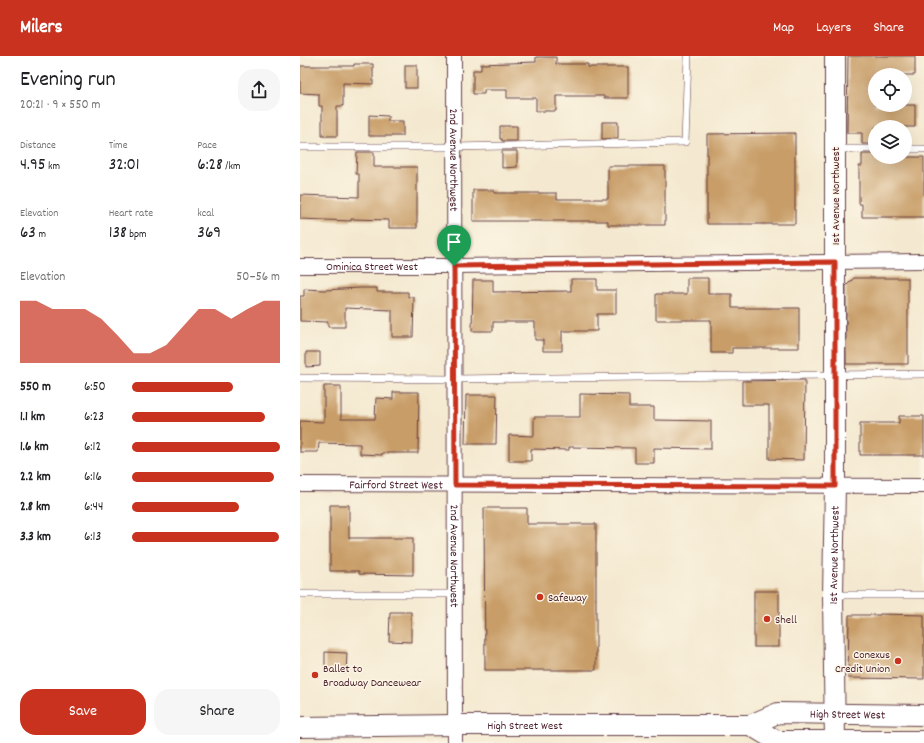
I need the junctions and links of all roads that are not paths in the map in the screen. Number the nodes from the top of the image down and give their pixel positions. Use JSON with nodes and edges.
{"nodes":[{"id":1,"x":454,"y":56,"type":"edge"},
{"id":2,"x":688,"y":56,"type":"edge"},
{"id":3,"x":835,"y":56,"type":"edge"},
{"id":4,"x":300,"y":147,"type":"edge"},
{"id":5,"x":454,"y":147,"type":"junction"},
{"id":6,"x":835,"y":149,"type":"junction"},
{"id":7,"x":868,"y":149,"type":"edge"},
{"id":8,"x":912,"y":149,"type":"edge"},
{"id":9,"x":924,"y":149,"type":"edge"},
{"id":10,"x":924,"y":261,"type":"edge"},
{"id":11,"x":835,"y":262,"type":"junction"},
{"id":12,"x":300,"y":266,"type":"edge"},
{"id":13,"x":454,"y":266,"type":"junction"},
{"id":14,"x":835,"y":374,"type":"junction"},
{"id":15,"x":924,"y":374,"type":"edge"},
{"id":16,"x":300,"y":378,"type":"edge"},
{"id":17,"x":454,"y":379,"type":"junction"},
{"id":18,"x":300,"y":484,"type":"edge"},
{"id":19,"x":455,"y":485,"type":"junction"},
{"id":20,"x":835,"y":486,"type":"junction"},
{"id":21,"x":924,"y":486,"type":"edge"},
{"id":22,"x":300,"y":594,"type":"edge"},
{"id":23,"x":455,"y":594,"type":"junction"},
{"id":24,"x":833,"y":595,"type":"junction"},
{"id":25,"x":924,"y":595,"type":"edge"},
{"id":26,"x":835,"y":714,"type":"junction"},
{"id":27,"x":924,"y":715,"type":"edge"},
{"id":28,"x":750,"y":725,"type":"junction"},
{"id":29,"x":300,"y":727,"type":"edge"},
{"id":30,"x":455,"y":734,"type":"edge"},
{"id":31,"x":924,"y":741,"type":"edge"},
{"id":32,"x":835,"y":742,"type":"edge"}],
"edges":[{"from":1,"to":5,"type":"street","name":"2nd Avenue Northwest"},
{"from":2,"to":5,"type":"lane"},
{"from":3,"to":6,"type":"main road","name":"1st Avenue Northwest"},
{"from":4,"to":5,"type":"lane"},
{"from":5,"to":13,"type":"street","name":"2nd Avenue Northwest"},
{"from":6,"to":7,"type":"lane"},
{"from":6,"to":11,"type":"main road","name":"1st Avenue Northwest"},
{"from":8,"to":9,"type":"lane"},
{"from":10,"to":11,"type":"street","name":"Ominica Street West"},
{"from":11,"to":13,"type":"street","name":"Ominica Street West"},
{"from":11,"to":14,"type":"main road","name":"1st Avenue Northwest"},
{"from":12,"to":13,"type":"street","name":"Ominica Street West"},
{"from":13,"to":17,"type":"street","name":"2nd Avenue Northwest"},
{"from":14,"to":15,"type":"lane"},
{"from":14,"to":17,"type":"lane"},
{"from":14,"to":20,"type":"main road","name":"1st Avenue Northwest"},
{"from":16,"to":17,"type":"lane"},
{"from":17,"to":19,"type":"street","name":"2nd Avenue Northwest"},
{"from":18,"to":19,"type":"street","name":"Fairford Street West"},
{"from":19,"to":20,"type":"street","name":"Fairford Street West"},
{"from":19,"to":23,"type":"street","name":"2nd Avenue Northwest"},
{"from":20,"to":21,"type":"street","name":"Fairford Street West"},
{"from":20,"to":24,"type":"main road","name":"1st Avenue Northwest"},
{"from":22,"to":23,"type":"lane"},
{"from":23,"to":30,"type":"street","name":"2nd Avenue Northwest"},
{"from":24,"to":25,"type":"lane"},
{"from":24,"to":26,"type":"main road","name":"1st Avenue Northwest"},
{"from":26,"to":27,"type":"main road","name":"High Street West"},
{"from":26,"to":28,"type":"main road","name":"High Street West"},
{"from":26,"to":32,"type":"main road","name":"1st Avenue Northwest"},
{"from":28,"to":30,"type":"main road","name":"High Street West"},
{"from":28,"to":32,"type":"main road"},
{"from":29,"to":30,"type":"main road","name":"High Street West"},
{"from":31,"to":32,"type":"main road"}]}
